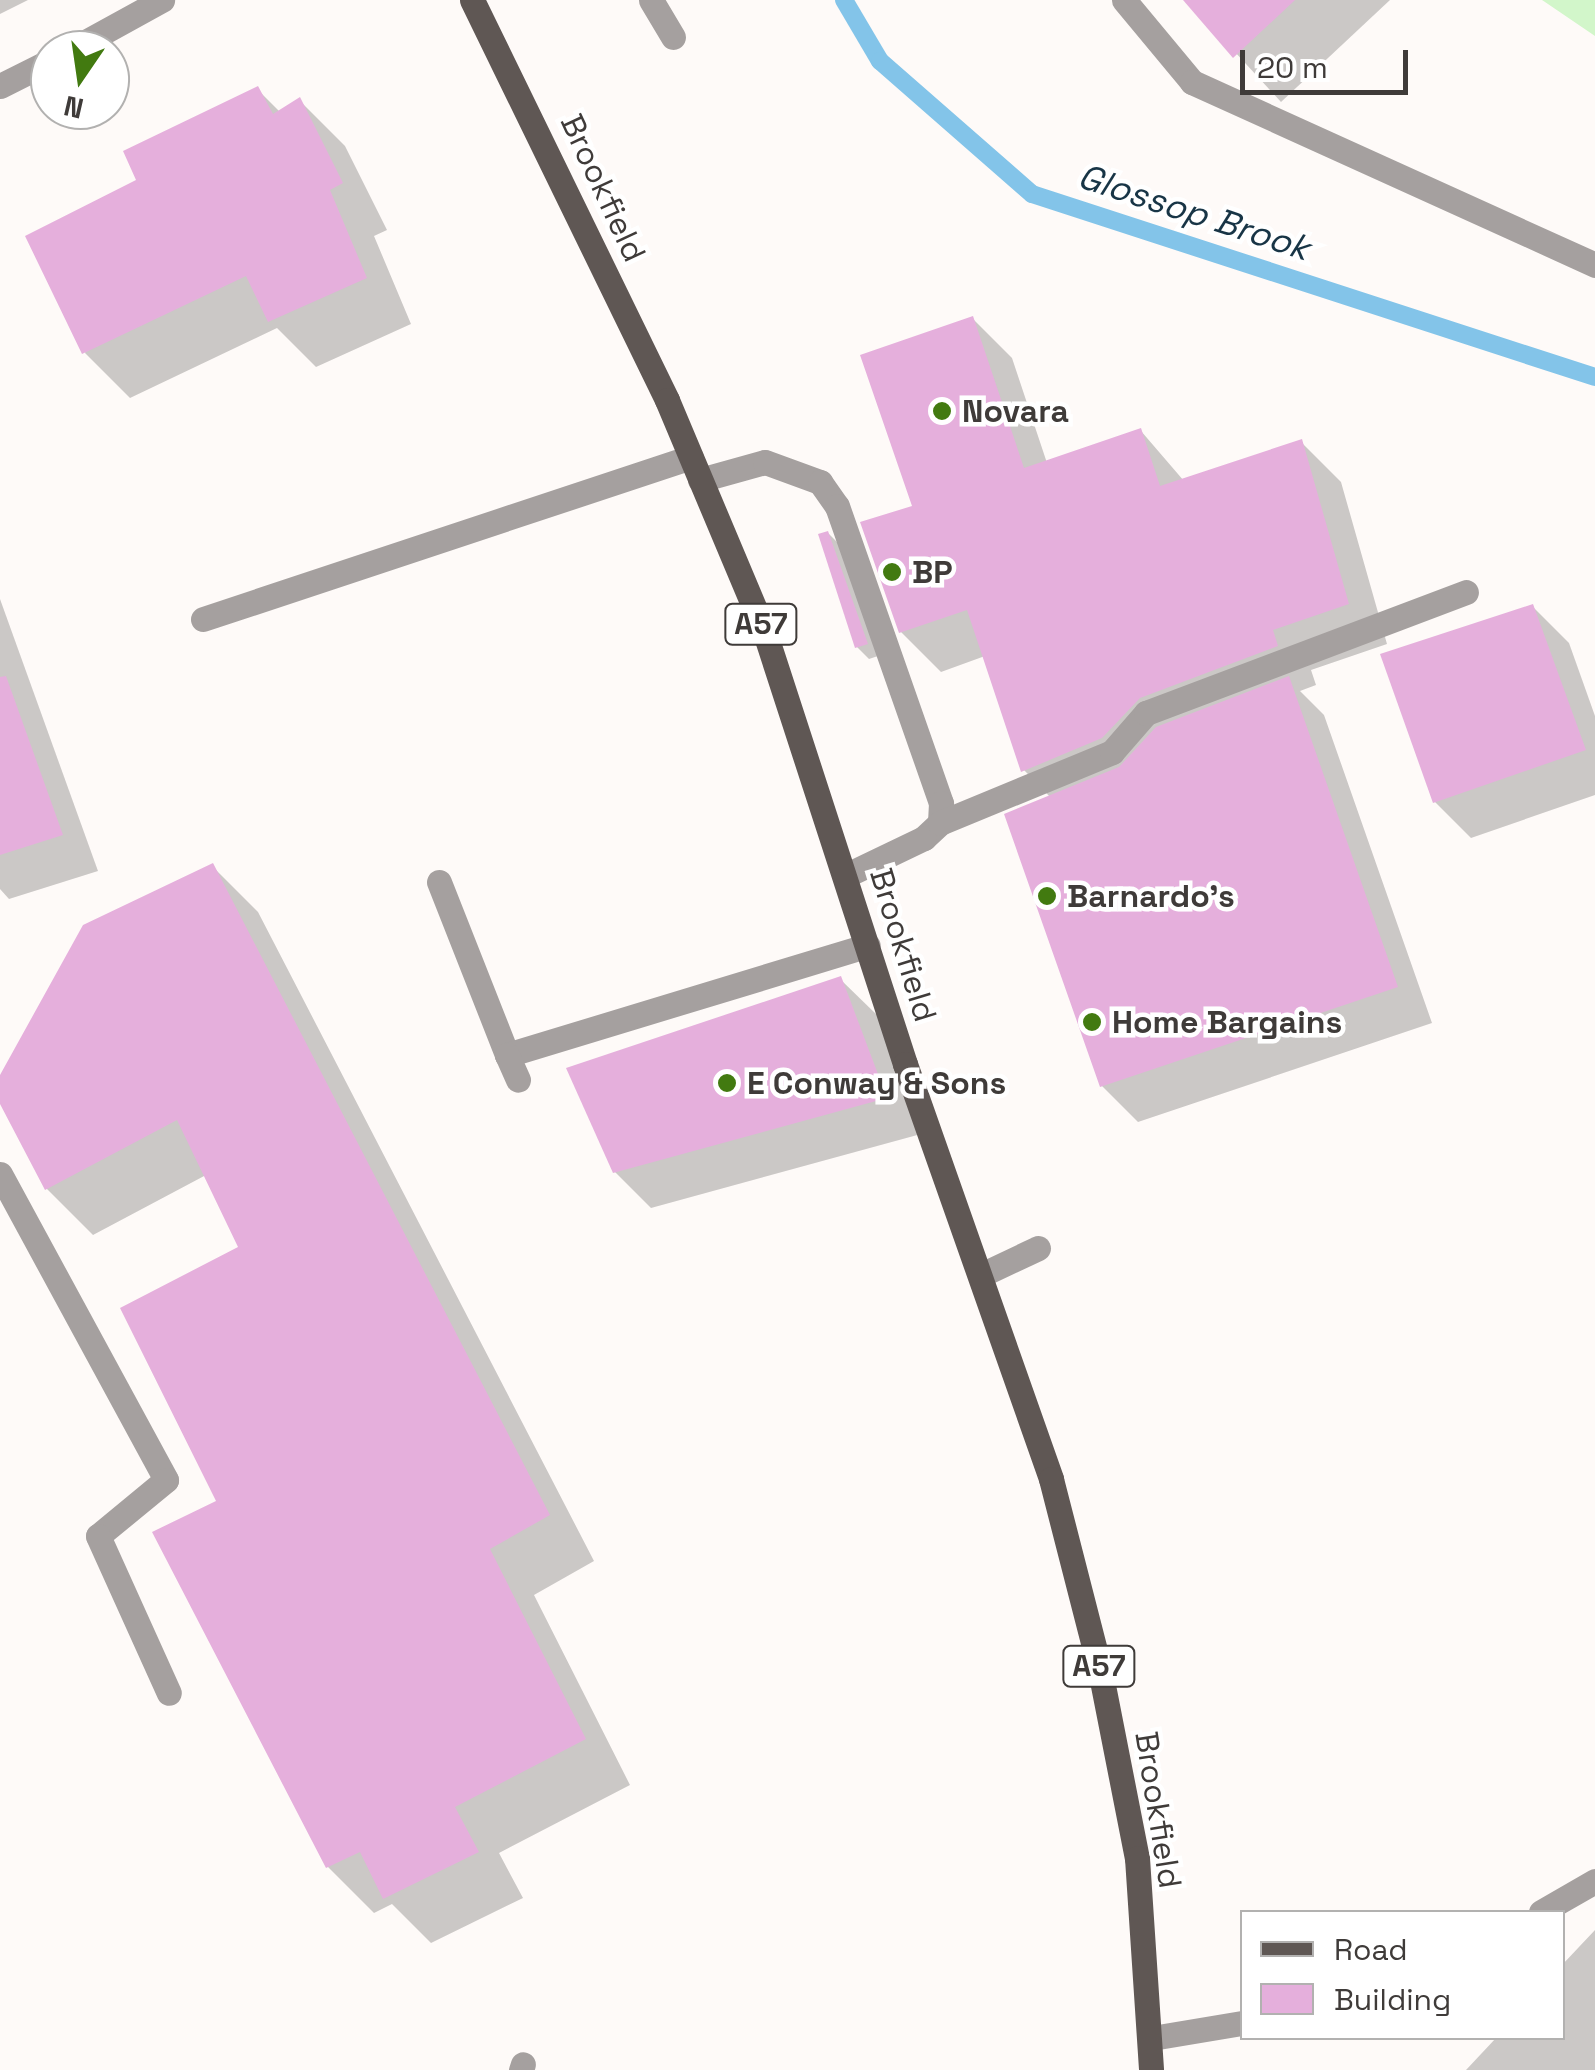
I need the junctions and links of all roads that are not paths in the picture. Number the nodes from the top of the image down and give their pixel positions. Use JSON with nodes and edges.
{"nodes":[{"id":1,"x":162,"y":0,"type":"edge"},
{"id":2,"x":472,"y":0,"type":"edge"},
{"id":3,"x":651,"y":0,"type":"edge"},
{"id":4,"x":1124,"y":0,"type":"edge"},
{"id":5,"x":107,"y":30,"type":"edge"},
{"id":6,"x":673,"y":38,"type":"dead end"},
{"id":7,"x":30,"y":71,"type":"edge"},
{"id":8,"x":0,"y":86,"type":"edge"},
{"id":9,"x":1595,"y":265,"type":"edge"},
{"id":10,"x":696,"y":468,"type":"junction"},
{"id":11,"x":1466,"y":592,"type":"dead end"},
{"id":12,"x":203,"y":618,"type":"dead end"},
{"id":13,"x":940,"y":823,"type":"junction"},
{"id":14,"x":847,"y":874,"type":"junction"},
{"id":15,"x":439,"y":882,"type":"dead end"},
{"id":16,"x":868,"y":944,"type":"junction"},
{"id":17,"x":506,"y":1056,"type":"junction"},
{"id":18,"x":518,"y":1080,"type":"dead end"},
{"id":19,"x":0,"y":1174,"type":"edge"},
{"id":20,"x":1038,"y":1248,"type":"dead end"},
{"id":21,"x":981,"y":1275,"type":"junction"},
{"id":22,"x":169,"y":1693,"type":"dead end"},
{"id":23,"x":1595,"y":1882,"type":"edge"},
{"id":24,"x":1545,"y":1910,"type":"edge"},
{"id":25,"x":1240,"y":2023,"type":"edge"},
{"id":26,"x":1152,"y":2038,"type":"junction"},
{"id":27,"x":1152,"y":2070,"type":"edge"}],
"edges":[{"from":1,"to":5,"type":"street"},
{"from":2,"to":10,"type":"main road","name":"Brookfield","number":"A57"},
{"from":3,"to":6,"type":"street"},
{"from":4,"to":9,"type":"street"},
{"from":7,"to":8,"type":"street"},
{"from":10,"to":12,"type":"street"},
{"from":10,"to":13,"type":"street"},
{"from":10,"to":14,"type":"main road","name":"Brookfield","number":"A57"},
{"from":11,"to":13,"type":"street"},
{"from":13,"to":14,"type":"street"},
{"from":14,"to":16,"type":"main road","name":"Brookfield","number":"A57"},
{"from":15,"to":17,"type":"street"},
{"from":16,"to":17,"type":"street"},
{"from":16,"to":21,"type":"main road","name":"Brookfield","number":"A57"},
{"from":17,"to":18,"type":"street"},
{"from":19,"to":22,"type":"street"},
{"from":20,"to":21,"type":"street"},
{"from":21,"to":26,"type":"main road","name":"Brookfield","number":"A57"},
{"from":23,"to":24,"type":"street"},
{"from":25,"to":26,"type":"street"},
{"from":26,"to":27,"type":"main road","name":"Brookfield","number":"A57"}]}
